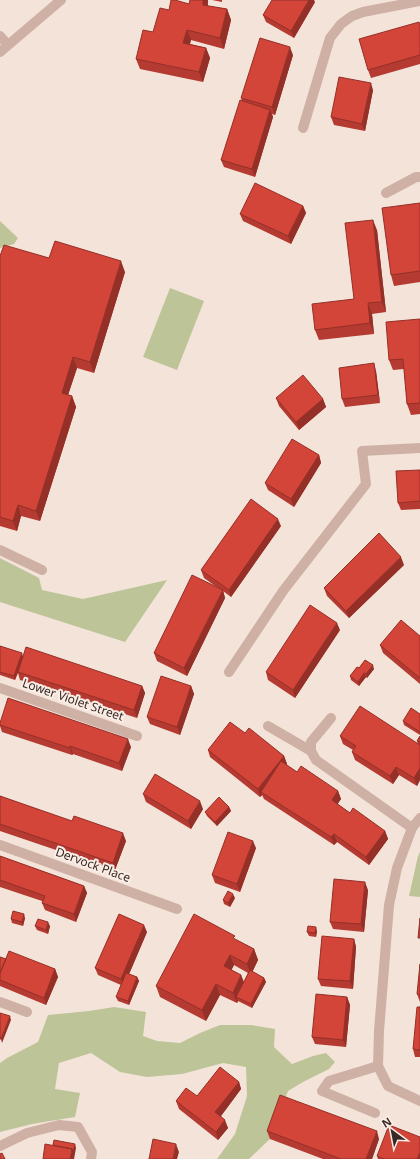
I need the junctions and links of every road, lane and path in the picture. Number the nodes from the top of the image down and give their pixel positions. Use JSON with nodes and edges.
{"nodes":[{"id":1,"x":61,"y":0,"type":"edge"},
{"id":2,"x":420,"y":1,"type":"edge"},
{"id":3,"x":0,"y":36,"type":"edge"},
{"id":4,"x":8,"y":45,"type":"junction"},
{"id":5,"x":0,"y":52,"type":"edge"},
{"id":6,"x":303,"y":128,"type":"dead end"},
{"id":7,"x":420,"y":177,"type":"edge"},
{"id":8,"x":386,"y":193,"type":"dead end"},
{"id":9,"x":420,"y":448,"type":"edge"},
{"id":10,"x":0,"y":550,"type":"edge"},
{"id":11,"x":42,"y":570,"type":"dead end"},
{"id":12,"x":229,"y":672,"type":"dead end"},
{"id":13,"x":0,"y":688,"type":"edge"},
{"id":14,"x":331,"y":718,"type":"dead end"},
{"id":15,"x":268,"y":726,"type":"dead end"},
{"id":16,"x":137,"y":736,"type":"dead end"},
{"id":17,"x":311,"y":751,"type":"junction"},
{"id":18,"x":420,"y":818,"type":"edge"},
{"id":19,"x":412,"y":828,"type":"junction"},
{"id":20,"x":0,"y":845,"type":"edge"},
{"id":21,"x":177,"y":909,"type":"dead end"},
{"id":22,"x":0,"y":1002,"type":"edge"},
{"id":23,"x":27,"y":1012,"type":"dead end"},
{"id":24,"x":378,"y":1066,"type":"junction"},
{"id":25,"x":420,"y":1101,"type":"edge"},
{"id":26,"x":375,"y":1113,"type":"dead end"},
{"id":27,"x":0,"y":1146,"type":"edge"},
{"id":28,"x":91,"y":1159,"type":"edge"}],
"edges":[{"from":1,"to":4,"type":"street"},
{"from":2,"to":6,"type":"street"},
{"from":3,"to":4,"type":"street"},
{"from":4,"to":5,"type":"street"},
{"from":7,"to":8,"type":"street"},
{"from":9,"to":12,"type":"street"},
{"from":10,"to":11,"type":"street"},
{"from":13,"to":16,"type":"street","name":"Lower Violet Street"},
{"from":14,"to":17,"type":"street"},
{"from":15,"to":17,"type":"street"},
{"from":17,"to":19,"type":"street"},
{"from":18,"to":19,"type":"street"},
{"from":19,"to":24,"type":"street"},
{"from":20,"to":21,"type":"street","name":"Dervock Place"},
{"from":22,"to":23,"type":"street"},
{"from":24,"to":25,"type":"street"},
{"from":24,"to":26,"type":"street"},
{"from":27,"to":28,"type":"street"}]}
